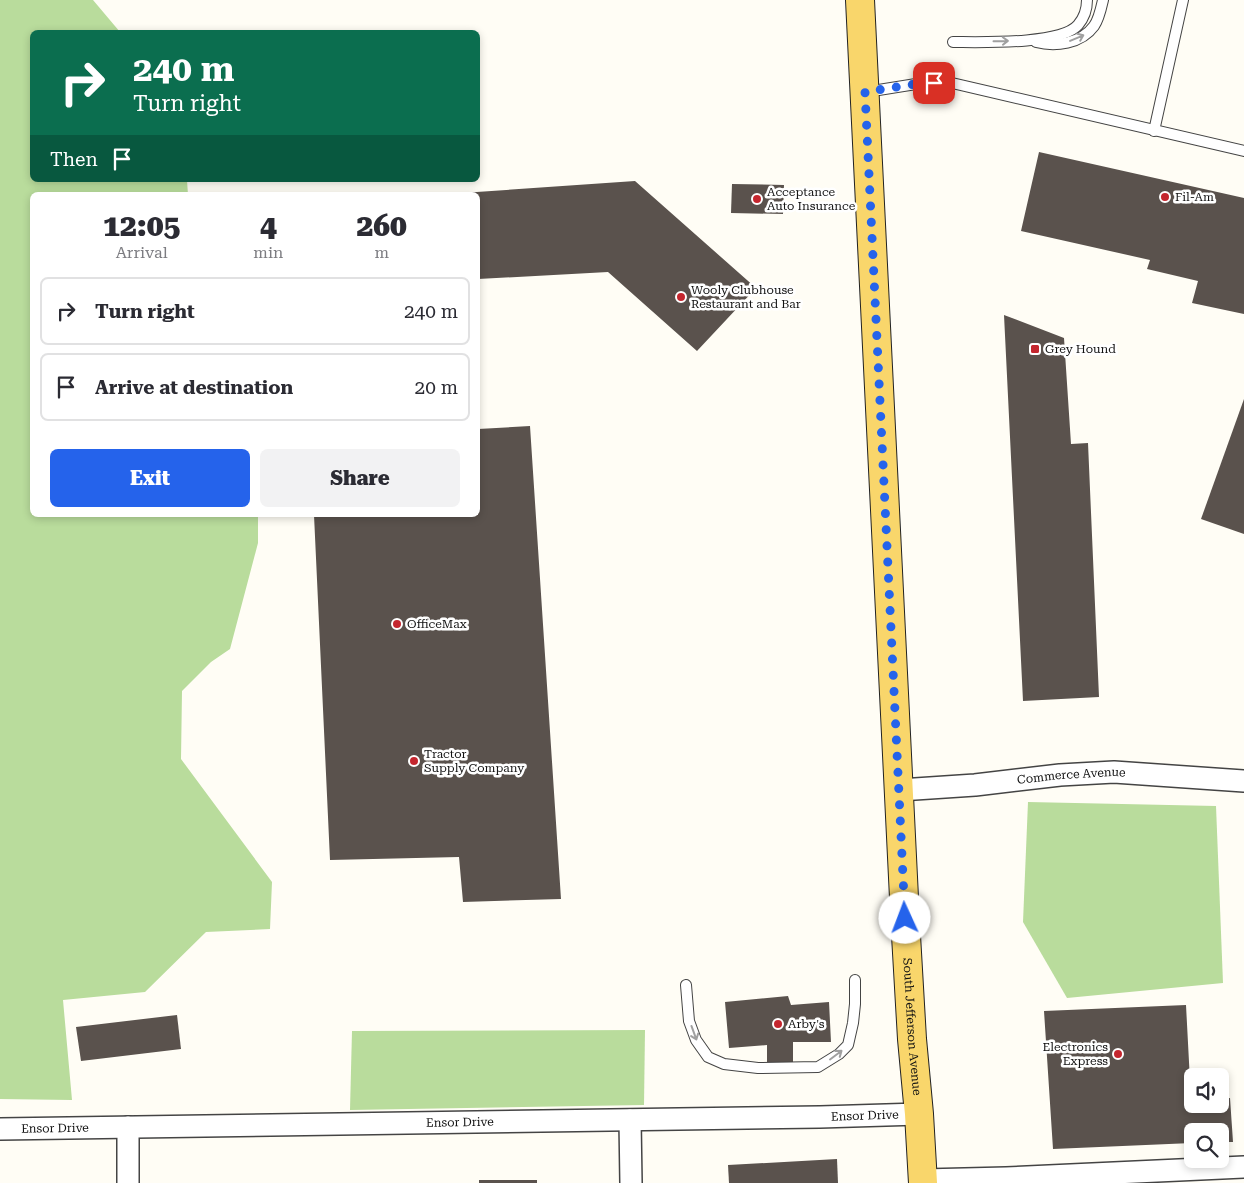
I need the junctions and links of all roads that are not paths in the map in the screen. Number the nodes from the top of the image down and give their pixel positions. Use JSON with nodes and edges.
{"nodes":[{"id":1,"x":860,"y":0,"type":"edge"},
{"id":2,"x":1087,"y":0,"type":"edge"},
{"id":3,"x":1103,"y":0,"type":"edge"},
{"id":4,"x":1183,"y":0,"type":"edge"},
{"id":5,"x":1030,"y":41,"type":"junction"},
{"id":6,"x":953,"y":42,"type":"dead end"},
{"id":7,"x":865,"y":92,"type":"junction"},
{"id":8,"x":1154,"y":131,"type":"junction"},
{"id":9,"x":1244,"y":151,"type":"edge"},
{"id":10,"x":1244,"y":781,"type":"edge"},
{"id":11,"x":900,"y":790,"type":"junction"},
{"id":12,"x":855,"y":980,"type":"dead end"},
{"id":13,"x":686,"y":985,"type":"dead end"},
{"id":14,"x":920,"y":1114,"type":"junction"},
{"id":15,"x":630,"y":1120,"type":"junction"},
{"id":16,"x":128,"y":1127,"type":"junction"},
{"id":17,"x":0,"y":1129,"type":"edge"},
{"id":18,"x":1244,"y":1167,"type":"edge"},
{"id":19,"x":923,"y":1182,"type":"edge"},
{"id":20,"x":128,"y":1183,"type":"edge"},
{"id":21,"x":631,"y":1183,"type":"edge"}],
"edges":[{"from":1,"to":7,"type":"main road","name":"South Jefferson Avenue"},
{"from":2,"to":5,"type":"lane"},
{"from":5,"to":3,"type":"lane","one_way":true},
{"from":4,"to":8,"type":"lane"},
{"from":6,"to":5,"type":"lane","one_way":true},
{"from":7,"to":8,"type":"lane"},
{"from":7,"to":11,"type":"main road","name":"South Jefferson Avenue"},
{"from":8,"to":9,"type":"lane"},
{"from":10,"to":11,"type":"street","name":"Commerce Avenue"},
{"from":11,"to":14,"type":"main road","name":"South Jefferson Avenue"},
{"from":13,"to":12,"type":"lane","one_way":true},
{"from":14,"to":15,"type":"street","name":"Ensor Drive"},
{"from":14,"to":19,"type":"main road","name":"South Jefferson Avenue"},
{"from":15,"to":16,"type":"street","name":"Ensor Drive"},
{"from":15,"to":21,"type":"street"},
{"from":16,"to":17,"type":"street","name":"Ensor Drive"},
{"from":16,"to":20,"type":"street"},
{"from":18,"to":19,"type":"street"}]}
